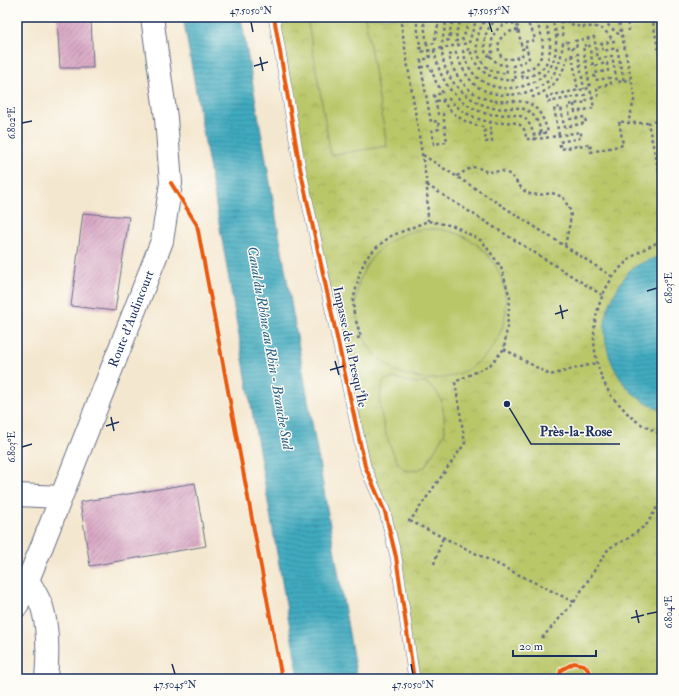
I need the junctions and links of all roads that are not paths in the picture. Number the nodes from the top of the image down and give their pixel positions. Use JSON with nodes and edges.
{"nodes":[{"id":1,"x":152,"y":17,"type":"edge"},
{"id":2,"x":274,"y":17,"type":"edge"},
{"id":3,"x":17,"y":495,"type":"edge"},
{"id":4,"x":60,"y":497,"type":"junction"},
{"id":5,"x":28,"y":580,"type":"junction"},
{"id":6,"x":17,"y":606,"type":"edge"},
{"id":7,"x":46,"y":679,"type":"edge"},
{"id":8,"x":414,"y":679,"type":"edge"}],
"edges":[{"from":1,"to":4,"type":"main road","name":"Route d'Audincourt"},
{"from":2,"to":8,"type":"lane","name":"Impasse de la Presqu'Île"},
{"from":3,"to":4,"type":"main road"},
{"from":4,"to":5,"type":"main road","name":"Route d'Audincourt"},
{"from":5,"to":6,"type":"main road","name":"Route d'Audincourt"},
{"from":5,"to":7,"type":"main road"}]}
